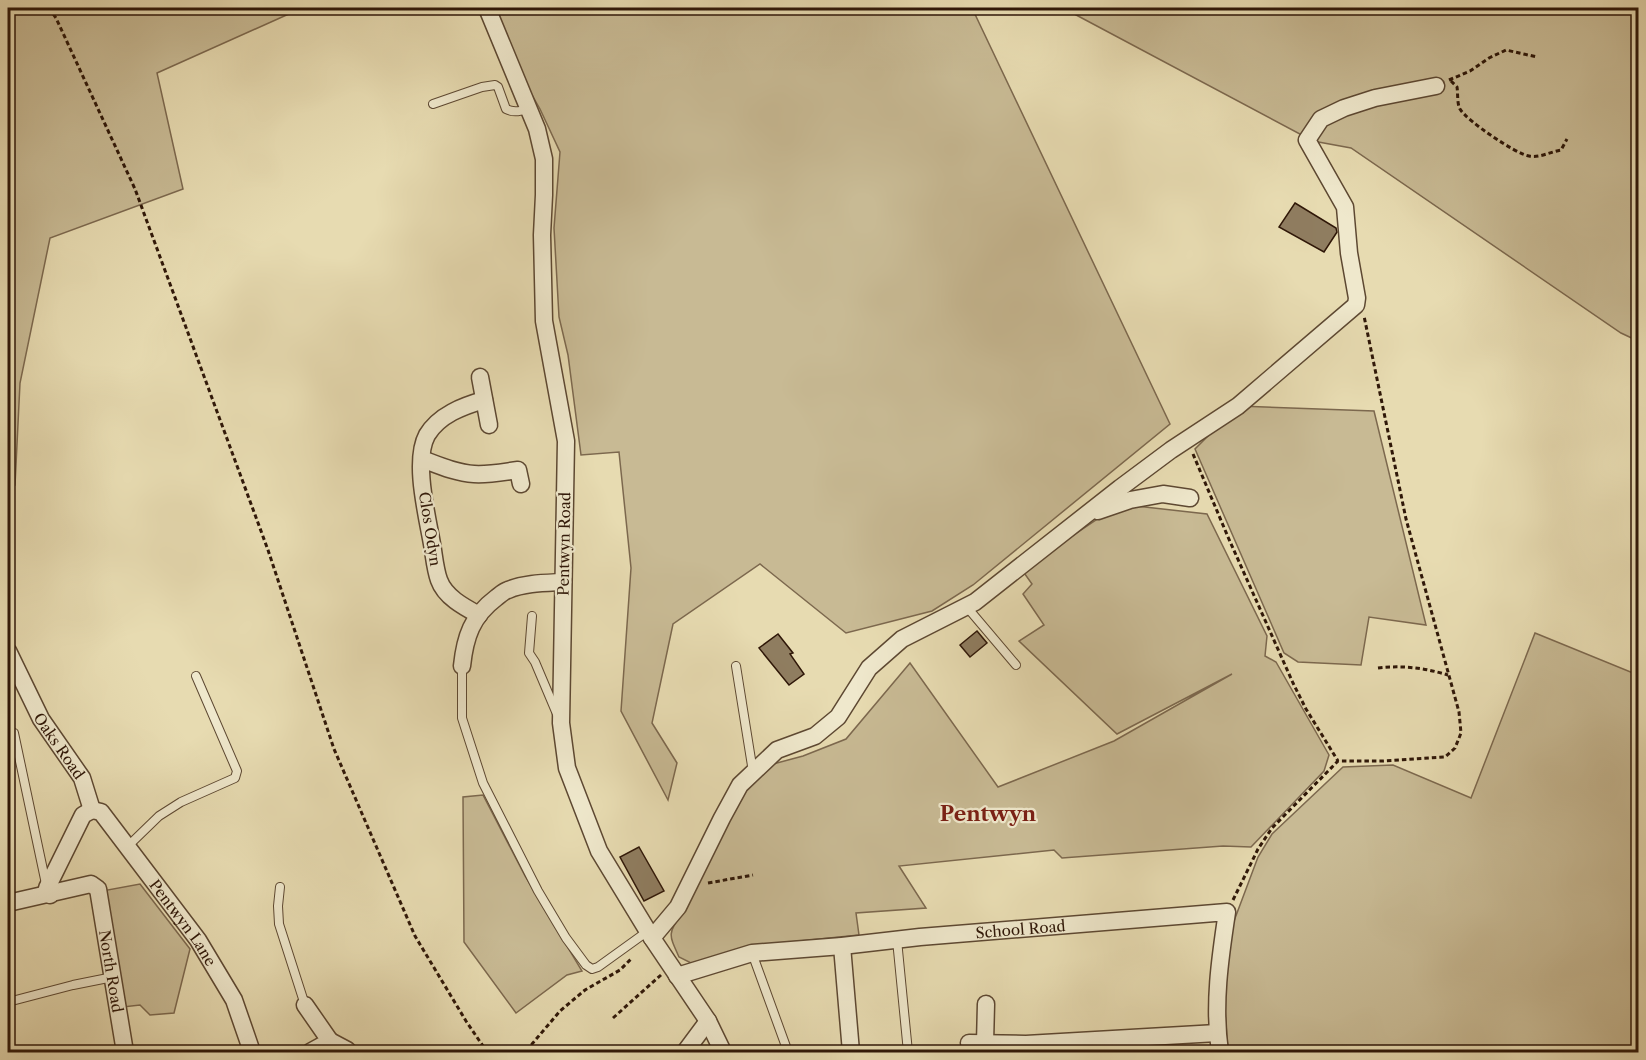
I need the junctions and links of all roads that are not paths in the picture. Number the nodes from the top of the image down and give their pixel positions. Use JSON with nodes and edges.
{"nodes":[{"id":1,"x":487,"y":8,"type":"edge"},
{"id":2,"x":1443,"y":83,"type":"road end"},
{"id":3,"x":433,"y":104,"type":"dead end"},
{"id":4,"x":528,"y":109,"type":"junction"},
{"id":5,"x":480,"y":377,"type":"dead end"},
{"id":6,"x":484,"y":400,"type":"junction"},
{"id":7,"x":489,"y":425,"type":"dead end"},
{"id":8,"x":422,"y":459,"type":"junction"},
{"id":9,"x":521,"y":484,"type":"dead end"},
{"id":10,"x":1190,"y":498,"type":"dead end"},
{"id":11,"x":1031,"y":556,"type":"junction"},
{"id":12,"x":563,"y":582,"type":"junction"},
{"id":13,"x":966,"y":606,"type":"junction"},
{"id":14,"x":479,"y":615,"type":"junction"},
{"id":15,"x":532,"y":616,"type":"dead end"},
{"id":16,"x":8,"y":651,"type":"edge"},
{"id":17,"x":1016,"y":665,"type":"dead end"},
{"id":18,"x":462,"y":666,"type":"joint"},
{"id":19,"x":736,"y":666,"type":"dead end"},
{"id":20,"x":196,"y":676,"type":"dead end"},
{"id":21,"x":561,"y":723,"type":"junction"},
{"id":22,"x":14,"y":733,"type":"dead end"},
{"id":23,"x":753,"y":772,"type":"junction"},
{"id":24,"x":92,"y":810,"type":"junction"},
{"id":25,"x":127,"y":848,"type":"junction"},
{"id":26,"x":280,"y":887,"type":"dead end"},
{"id":27,"x":48,"y":891,"type":"junction"},
{"id":28,"x":8,"y":903,"type":"edge"},
{"id":29,"x":650,"y":934,"type":"junction"},
{"id":30,"x":897,"y":940,"type":"junction"},
{"id":31,"x":842,"y":946,"type":"junction"},
{"id":32,"x":752,"y":952,"type":"junction"},
{"id":33,"x":674,"y":971,"type":"junction"},
{"id":34,"x":113,"y":977,"type":"junction"},
{"id":35,"x":8,"y":1002,"type":"edge"},
{"id":36,"x":986,"y":1004,"type":"dead end"},
{"id":37,"x":305,"y":1005,"type":"joint"},
{"id":38,"x":708,"y":1021,"type":"junction"},
{"id":39,"x":1217,"y":1033,"type":"junction"},
{"id":40,"x":330,"y":1041,"type":"junction"},
{"id":41,"x":125,"y":1053,"type":"edge"},
{"id":42,"x":252,"y":1053,"type":"edge"},
{"id":43,"x":310,"y":1053,"type":"edge"},
{"id":44,"x":349,"y":1053,"type":"edge"},
{"id":45,"x":685,"y":1053,"type":"edge"},
{"id":46,"x":723,"y":1053,"type":"edge"},
{"id":47,"x":788,"y":1053,"type":"edge"},
{"id":48,"x":851,"y":1053,"type":"edge"},
{"id":49,"x":909,"y":1053,"type":"edge"},
{"id":50,"x":1220,"y":1053,"type":"edge"}],
"edges":[{"from":1,"to":4,"type":"street","name":"Pentwyn Road"},
{"from":2,"to":11,"type":"street"},
{"from":3,"to":4,"type":"lane"},
{"from":4,"to":12,"type":"street","name":"Pentwyn Road"},
{"from":5,"to":6,"type":"street"},
{"from":6,"to":7,"type":"street"},
{"from":6,"to":8,"type":"street","name":"Clos Odyn"},
{"from":8,"to":9,"type":"street"},
{"from":8,"to":14,"type":"street","name":"Clos Odyn"},
{"from":10,"to":11,"type":"street"},
{"from":11,"to":13,"type":"street"},
{"from":12,"to":14,"type":"street"},
{"from":12,"to":21,"type":"street","name":"Pentwyn Road"},
{"from":13,"to":17,"type":"lane"},
{"from":13,"to":23,"type":"street"},
{"from":14,"to":18,"type":"street"},
{"from":15,"to":21,"type":"lane"},
{"from":16,"to":24,"type":"street","name":"Oaks Road"},
{"from":18,"to":29,"type":"lane"},
{"from":19,"to":23,"type":"lane"},
{"from":20,"to":25,"type":"lane"},
{"from":21,"to":29,"type":"street","name":"Pentwyn Road"},
{"from":22,"to":27,"type":"lane"},
{"from":23,"to":29,"type":"street"},
{"from":24,"to":25,"type":"street","name":"Pentwyn Lane"},
{"from":24,"to":27,"type":"street"},
{"from":25,"to":42,"type":"street","name":"Pentwyn Lane"},
{"from":26,"to":37,"type":"lane"},
{"from":27,"to":28,"type":"street"},
{"from":27,"to":34,"type":"street","name":"North Road"},
{"from":29,"to":33,"type":"street","name":"Pentwyn Road"},
{"from":30,"to":31,"type":"street","name":"School Road"},
{"from":30,"to":39,"type":"street","name":"School Road"},
{"from":30,"to":49,"type":"lane"},
{"from":31,"to":32,"type":"street","name":"School Road"},
{"from":31,"to":48,"type":"street"},
{"from":32,"to":33,"type":"street","name":"School Road"},
{"from":32,"to":47,"type":"lane"},
{"from":33,"to":38,"type":"street","name":"Pentwyn Road"},
{"from":34,"to":35,"type":"lane"},
{"from":34,"to":41,"type":"street","name":"North Road"},
{"from":36,"to":39,"type":"street"},
{"from":37,"to":40,"type":"street"},
{"from":38,"to":45,"type":"street"},
{"from":38,"to":46,"type":"street","name":"Pentwyn Road"},
{"from":39,"to":50,"type":"street"},
{"from":40,"to":43,"type":"street"},
{"from":40,"to":44,"type":"street"}]}
